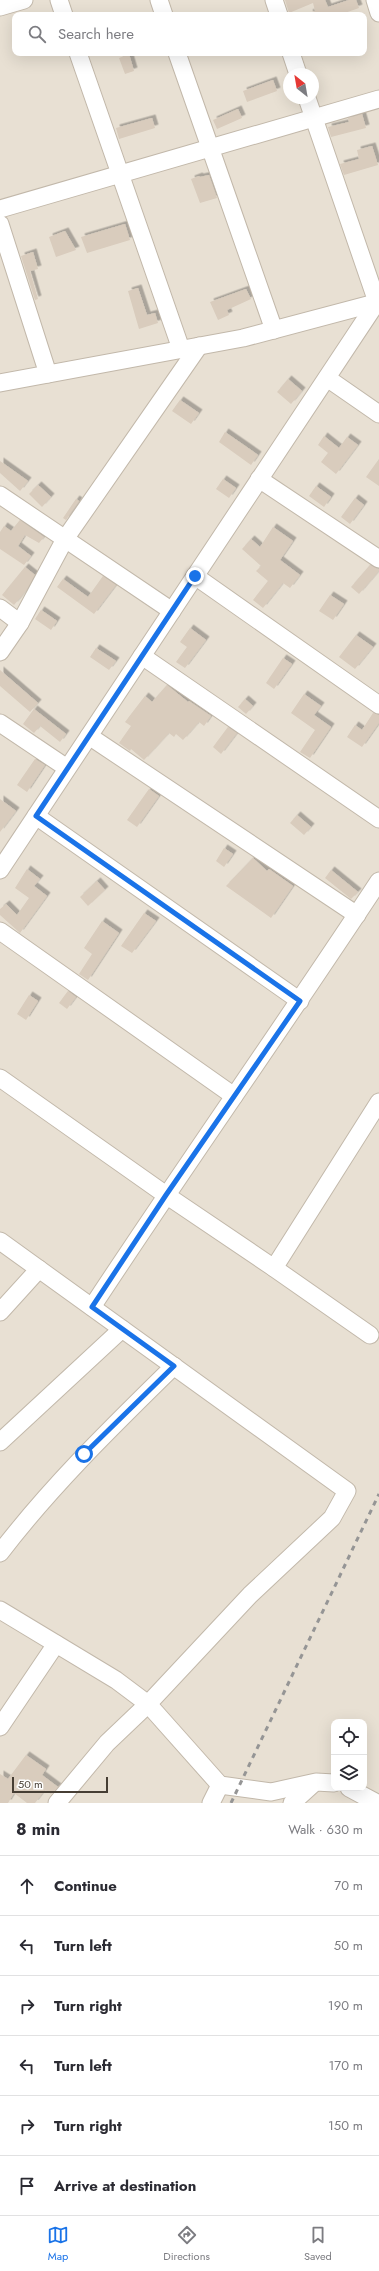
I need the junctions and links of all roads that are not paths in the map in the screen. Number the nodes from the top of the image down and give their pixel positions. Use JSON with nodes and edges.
{"nodes":[{"id":1,"x":24,"y":0,"type":"edge"},
{"id":2,"x":59,"y":0,"type":"edge"},
{"id":3,"x":159,"y":0,"type":"edge"},
{"id":4,"x":274,"y":0,"type":"edge"},
{"id":5,"x":374,"y":0,"type":"edge"},
{"id":6,"x":0,"y":7,"type":"edge"},
{"id":7,"x":63,"y":12,"type":"edge"},
{"id":8,"x":163,"y":12,"type":"edge"},
{"id":9,"x":278,"y":12,"type":"edge"},
{"id":10,"x":379,"y":14,"type":"edge"},
{"id":11,"x":79,"y":56,"type":"edge"},
{"id":12,"x":178,"y":56,"type":"edge"},
{"id":13,"x":292,"y":56,"type":"edge"},
{"id":14,"x":296,"y":68,"type":"edge"},
{"id":15,"x":379,"y":99,"type":"edge"},
{"id":16,"x":308,"y":104,"type":"edge"},
{"id":17,"x":313,"y":118,"type":"junction"},
{"id":18,"x":211,"y":148,"type":"junction"},
{"id":19,"x":120,"y":174,"type":"junction"},
{"id":20,"x":0,"y":209,"type":"edge"},
{"id":21,"x":0,"y":224,"type":"edge"},
{"id":22,"x":378,"y":302,"type":"edge"},
{"id":23,"x":274,"y":330,"type":"junction"},
{"id":24,"x":199,"y":346,"type":"junction"},
{"id":25,"x":181,"y":350,"type":"junction"},
{"id":26,"x":48,"y":374,"type":"junction"},
{"id":27,"x":327,"y":378,"type":"junction"},
{"id":28,"x":0,"y":383,"type":"edge"},
{"id":29,"x":379,"y":414,"type":"edge"},
{"id":30,"x":259,"y":479,"type":"junction"},
{"id":31,"x":0,"y":495,"type":"edge"},
{"id":32,"x":65,"y":538,"type":"junction"},
{"id":33,"x":379,"y":559,"type":"edge"},
{"id":34,"x":195,"y":576,"type":"junction"},
{"id":35,"x":0,"y":608,"type":"edge"},
{"id":36,"x":172,"y":611,"type":"junction"},
{"id":37,"x":20,"y":622,"type":"junction"},
{"id":38,"x":0,"y":652,"type":"edge"},
{"id":39,"x":142,"y":656,"type":"junction"},
{"id":40,"x":379,"y":705,"type":"edge"},
{"id":41,"x":0,"y":723,"type":"edge"},
{"id":42,"x":89,"y":736,"type":"junction"},
{"id":43,"x":68,"y":768,"type":"junction"},
{"id":44,"x":36,"y":816,"type":"junction"},
{"id":45,"x":379,"y":820,"type":"edge"},
{"id":46,"x":0,"y":868,"type":"edge"},
{"id":47,"x":378,"y":884,"type":"edge"},
{"id":48,"x":357,"y":915,"type":"junction"},
{"id":49,"x":0,"y":931,"type":"edge"},
{"id":50,"x":300,"y":1001,"type":"junction"},
{"id":51,"x":0,"y":1078,"type":"edge"},
{"id":52,"x":234,"y":1096,"type":"junction"},
{"id":53,"x":379,"y":1102,"type":"edge"},
{"id":54,"x":166,"y":1195,"type":"junction"},
{"id":55,"x":0,"y":1241,"type":"edge"},
{"id":56,"x":274,"y":1268,"type":"junction"},
{"id":57,"x":39,"y":1269,"type":"junction"},
{"id":58,"x":92,"y":1307,"type":"junction"},
{"id":59,"x":0,"y":1312,"type":"edge"},
{"id":60,"x":122,"y":1329,"type":"junction"},
{"id":61,"x":370,"y":1335,"type":"dead end"},
{"id":62,"x":174,"y":1366,"type":"junction"},
{"id":63,"x":0,"y":1442,"type":"edge"},
{"id":64,"x":0,"y":1553,"type":"edge"},
{"id":65,"x":0,"y":1610,"type":"edge"},
{"id":66,"x":56,"y":1644,"type":"junction"},
{"id":67,"x":148,"y":1704,"type":"junction"},
{"id":68,"x":0,"y":1727,"type":"edge"},
{"id":69,"x":316,"y":1782,"type":"junction"},
{"id":70,"x":331,"y":1782,"type":"edge"},
{"id":71,"x":220,"y":1785,"type":"junction"},
{"id":72,"x":355,"y":1791,"type":"edge"},
{"id":73,"x":57,"y":1803,"type":"edge"},
{"id":74,"x":211,"y":1803,"type":"edge"},
{"id":75,"x":292,"y":1803,"type":"edge"},
{"id":76,"x":377,"y":1803,"type":"edge"}],
"edges":[{"from":1,"to":6,"type":"street"},
{"from":2,"to":7,"type":"street"},
{"from":3,"to":8,"type":"street"},
{"from":4,"to":9,"type":"street"},
{"from":5,"to":10,"type":"street"},
{"from":11,"to":19,"type":"street"},
{"from":12,"to":18,"type":"street"},
{"from":13,"to":14,"type":"street"},
{"from":15,"to":17,"type":"street"},
{"from":16,"to":17,"type":"street"},
{"from":17,"to":18,"type":"street"},
{"from":17,"to":22,"type":"street"},
{"from":18,"to":19,"type":"street"},
{"from":18,"to":23,"type":"street"},
{"from":19,"to":20,"type":"street"},
{"from":19,"to":25,"type":"street"},
{"from":21,"to":26,"type":"street"},
{"from":22,"to":23,"type":"street"},
{"from":22,"to":27,"type":"street"},
{"from":23,"to":24,"type":"street"},
{"from":24,"to":25,"type":"street"},
{"from":24,"to":32,"type":"street"},
{"from":25,"to":26,"type":"street"},
{"from":26,"to":28,"type":"street"},
{"from":27,"to":29,"type":"street"},
{"from":27,"to":30,"type":"street"},
{"from":30,"to":33,"type":"street"},
{"from":30,"to":34,"type":"street"},
{"from":31,"to":32,"type":"street"},
{"from":32,"to":36,"type":"street"},
{"from":32,"to":37,"type":"street"},
{"from":34,"to":36,"type":"street"},
{"from":34,"to":40,"type":"street"},
{"from":35,"to":37,"type":"street"},
{"from":36,"to":39,"type":"street"},
{"from":37,"to":38,"type":"street"},
{"from":39,"to":42,"type":"street"},
{"from":39,"to":45,"type":"street"},
{"from":41,"to":43,"type":"street"},
{"from":42,"to":43,"type":"street"},
{"from":42,"to":48,"type":"street"},
{"from":43,"to":44,"type":"street"},
{"from":44,"to":46,"type":"street"},
{"from":44,"to":50,"type":"street"},
{"from":47,"to":48,"type":"street"},
{"from":48,"to":50,"type":"street"},
{"from":49,"to":52,"type":"street"},
{"from":50,"to":52,"type":"street"},
{"from":51,"to":54,"type":"street"},
{"from":52,"to":54,"type":"street"},
{"from":53,"to":56,"type":"street"},
{"from":54,"to":56,"type":"street"},
{"from":54,"to":58,"type":"street"},
{"from":55,"to":57,"type":"street"},
{"from":56,"to":61,"type":"street"},
{"from":57,"to":58,"type":"street"},
{"from":57,"to":59,"type":"street"},
{"from":58,"to":60,"type":"street"},
{"from":60,"to":62,"type":"street"},
{"from":60,"to":63,"type":"street"},
{"from":62,"to":64,"type":"street"},
{"from":62,"to":67,"type":"street"},
{"from":65,"to":66,"type":"street"},
{"from":66,"to":67,"type":"street"},
{"from":66,"to":68,"type":"street"},
{"from":67,"to":71,"type":"street"},
{"from":67,"to":73,"type":"street"},
{"from":69,"to":70,"type":"street"},
{"from":69,"to":71,"type":"street"},
{"from":69,"to":75,"type":"street"},
{"from":71,"to":74,"type":"street"},
{"from":72,"to":76,"type":"street"}]}
